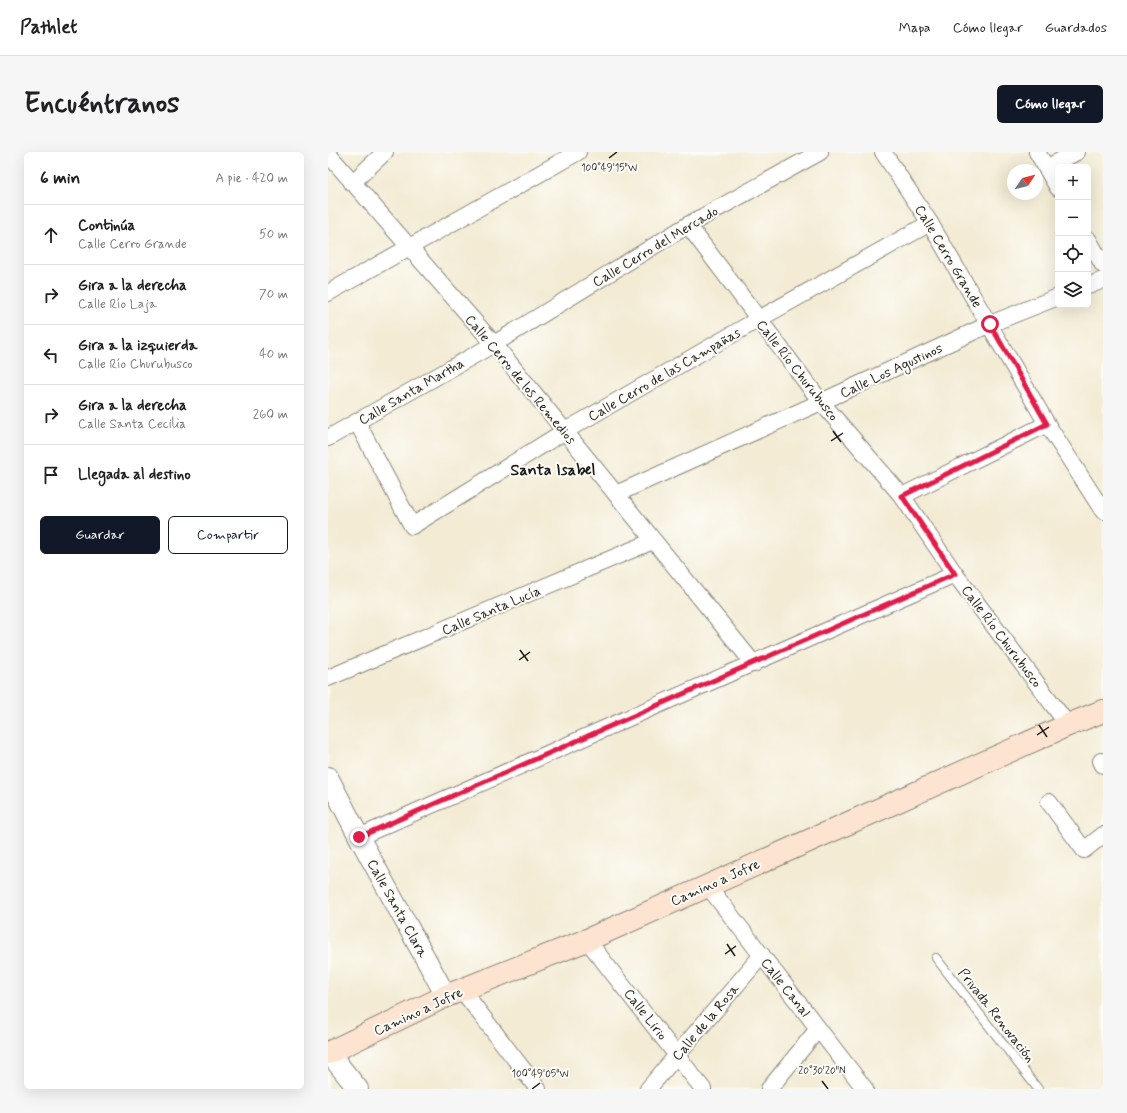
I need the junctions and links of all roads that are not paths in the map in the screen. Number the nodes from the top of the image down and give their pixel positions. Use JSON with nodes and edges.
{"nodes":[{"id":1,"x":385,"y":152,"type":"edge"},
{"id":2,"x":578,"y":152,"type":"edge"},
{"id":3,"x":820,"y":152,"type":"edge"},
{"id":4,"x":883,"y":152,"type":"edge"},
{"id":5,"x":1037,"y":152,"type":"edge"},
{"id":6,"x":1077,"y":152,"type":"edge"},
{"id":7,"x":328,"y":154,"type":"edge"},
{"id":8,"x":1046,"y":168,"type":"junction"},
{"id":9,"x":352,"y":182,"type":"junction"},
{"id":10,"x":1055,"y":183,"type":"edge"},
{"id":11,"x":930,"y":224,"type":"junction"},
{"id":12,"x":688,"y":225,"type":"junction"},
{"id":13,"x":1091,"y":244,"type":"edge"},
{"id":14,"x":409,"y":247,"type":"junction"},
{"id":15,"x":1103,"y":265,"type":"edge"},
{"id":16,"x":1103,"y":280,"type":"edge"},
{"id":17,"x":1091,"y":285,"type":"edge"},
{"id":18,"x":328,"y":293,"type":"edge"},
{"id":19,"x":1055,"y":298,"type":"edge"},
{"id":20,"x":759,"y":319,"type":"junction"},
{"id":21,"x":990,"y":324,"type":"junction"},
{"id":22,"x":494,"y":344,"type":"junction"},
{"id":23,"x":821,"y":402,"type":"junction"},
{"id":24,"x":357,"y":422,"type":"junction"},
{"id":25,"x":1047,"y":424,"type":"junction"},
{"id":26,"x":565,"y":431,"type":"junction"},
{"id":27,"x":328,"y":438,"type":"edge"},
{"id":28,"x":616,"y":494,"type":"junction"},
{"id":29,"x":902,"y":496,"type":"junction"},
{"id":30,"x":1103,"y":512,"type":"edge"},
{"id":31,"x":653,"y":541,"type":"junction"},
{"id":32,"x":955,"y":574,"type":"junction"},
{"id":33,"x":754,"y":664,"type":"junction"},
{"id":34,"x":328,"y":678,"type":"edge"},
{"id":35,"x":1103,"y":711,"type":"edge"},
{"id":36,"x":1068,"y":725,"type":"junction"},
{"id":37,"x":328,"y":777,"type":"edge"},
{"id":38,"x":1049,"y":802,"type":"dead end"},
{"id":39,"x":1103,"y":835,"type":"edge"},
{"id":40,"x":359,"y":837,"type":"junction"},
{"id":41,"x":708,"y":886,"type":"junction"},
{"id":42,"x":587,"y":940,"type":"junction"},
{"id":43,"x":762,"y":955,"type":"junction"},
{"id":44,"x":936,"y":958,"type":"dead end"},
{"id":45,"x":454,"y":993,"type":"junction"},
{"id":46,"x":818,"y":1029,"type":"junction"},
{"id":47,"x":329,"y":1053,"type":"edge"},
{"id":48,"x":678,"y":1054,"type":"junction"},
{"id":49,"x":358,"y":1089,"type":"edge"},
{"id":50,"x":538,"y":1089,"type":"edge"},
{"id":51,"x":648,"y":1089,"type":"edge"},
{"id":52,"x":703,"y":1089,"type":"edge"},
{"id":53,"x":769,"y":1089,"type":"edge"},
{"id":54,"x":865,"y":1089,"type":"edge"},
{"id":55,"x":1038,"y":1089,"type":"edge"}],
"edges":[{"from":1,"to":9,"type":"street"},
{"from":2,"to":14,"type":"street"},
{"from":3,"to":12,"type":"street","name":"Calle Cerro del Mercado"},
{"from":4,"to":11,"type":"street","name":"Calle Cerro Grande"},
{"from":5,"to":8,"type":"street"},
{"from":6,"to":8,"type":"street"},
{"from":7,"to":9,"type":"street","name":"Calle Cerro de los Remedios"},
{"from":8,"to":10,"type":"street"},
{"from":9,"to":14,"type":"street","name":"Calle Cerro de los Remedios"},
{"from":11,"to":20,"type":"street","name":"Calle Cerro de las Campañas"},
{"from":11,"to":21,"type":"street","name":"Calle Cerro Grande"},
{"from":12,"to":20,"type":"street","name":"Calle Río Churubusco"},
{"from":12,"to":22,"type":"street","name":"Calle Cerro del Mercado"},
{"from":13,"to":15,"type":"street"},
{"from":14,"to":18,"type":"street"},
{"from":14,"to":22,"type":"street","name":"Calle Cerro de los Remedios"},
{"from":16,"to":17,"type":"street"},
{"from":19,"to":21,"type":"street","name":"Calle Los Agustinos"},
{"from":20,"to":23,"type":"street","name":"Calle Río Churubusco"},
{"from":20,"to":26,"type":"street","name":"Calle Cerro de las Campañas"},
{"from":21,"to":23,"type":"street","name":"Calle Los Agustinos"},
{"from":21,"to":25,"type":"street","name":"Calle Cerro Grande"},
{"from":22,"to":24,"type":"street","name":"Calle Santa Martha"},
{"from":22,"to":26,"type":"street","name":"Calle Cerro de los Remedios"},
{"from":23,"to":28,"type":"street","name":"Calle Los Agustinos"},
{"from":23,"to":29,"type":"street","name":"Calle Río Churubusco"},
{"from":24,"to":26,"type":"street","name":"Calle Cerro de las Campañas"},
{"from":24,"to":27,"type":"street","name":"Calle Santa Martha"},
{"from":25,"to":29,"type":"street"},
{"from":25,"to":30,"type":"street","name":"Calle Cerro Grande"},
{"from":26,"to":28,"type":"street","name":"Calle Cerro de los Remedios"},
{"from":28,"to":31,"type":"street","name":"Calle Cerro de los Remedios"},
{"from":29,"to":32,"type":"street","name":"Calle Río Churubusco"},
{"from":31,"to":33,"type":"street","name":"Calle Cerro de los Remedios"},
{"from":31,"to":34,"type":"street","name":"Calle Santa Lucía"},
{"from":32,"to":33,"type":"street"},
{"from":32,"to":36,"type":"street","name":"Calle Río Churubusco"},
{"from":33,"to":40,"type":"street"},
{"from":35,"to":36,"type":"main road","name":"Camino a Jofre"},
{"from":36,"to":41,"type":"main road","name":"Camino a Jofre"},
{"from":37,"to":40,"type":"street","name":"Calle Santa Clara"},
{"from":38,"to":39,"type":"street"},
{"from":40,"to":45,"type":"street","name":"Calle Santa Clara"},
{"from":41,"to":42,"type":"main road","name":"Camino a Jofre"},
{"from":41,"to":43,"type":"street","name":"Calle Canal"},
{"from":42,"to":45,"type":"main road","name":"Camino a Jofre"},
{"from":42,"to":48,"type":"street","name":"Calle Lirio"},
{"from":43,"to":46,"type":"street","name":"Calle Canal"},
{"from":43,"to":48,"type":"street","name":"Calle de la Rosa"},
{"from":44,"to":55,"type":"lane","name":"Privada Renovación"},
{"from":45,"to":47,"type":"main road","name":"Camino a Jofre"},
{"from":45,"to":50,"type":"street"},
{"from":46,"to":53,"type":"street"},
{"from":46,"to":54,"type":"street","name":"Calle Canal"},
{"from":47,"to":49,"type":"street"},
{"from":48,"to":51,"type":"street","name":"Calle de la Rosa"},
{"from":48,"to":52,"type":"street","name":"Calle Lirio"}]}
